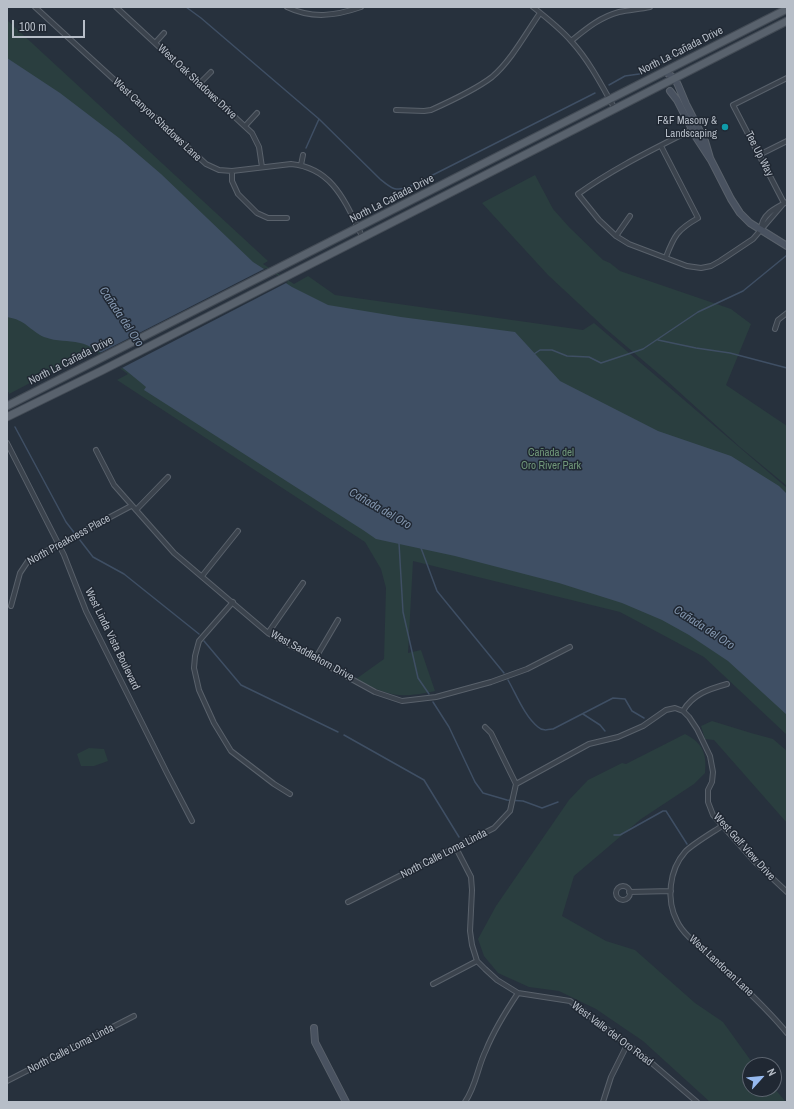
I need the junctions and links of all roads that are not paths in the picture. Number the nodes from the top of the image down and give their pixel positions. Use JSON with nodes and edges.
{"nodes":[{"id":1,"x":35,"y":7,"type":"edge"},
{"id":2,"x":116,"y":7,"type":"edge"},
{"id":3,"x":287,"y":7,"type":"edge"},
{"id":4,"x":361,"y":7,"type":"edge"},
{"id":5,"x":533,"y":7,"type":"edge"},
{"id":6,"x":650,"y":7,"type":"edge"},
{"id":7,"x":787,"y":9,"type":"edge"},
{"id":8,"x":540,"y":13,"type":"junction"},
{"id":9,"x":787,"y":21,"type":"edge"},
{"id":10,"x":164,"y":33,"type":"dead end"},
{"id":11,"x":571,"y":41,"type":"junction"},
{"id":12,"x":155,"y":43,"type":"junction"},
{"id":13,"x":211,"y":72,"type":"dead end"},
{"id":14,"x":666,"y":72,"type":"junction"},
{"id":15,"x":787,"y":78,"type":"edge"},
{"id":16,"x":674,"y":79,"type":"junction"},
{"id":17,"x":666,"y":83,"type":"junction"},
{"id":18,"x":199,"y":84,"type":"junction"},
{"id":19,"x":610,"y":100,"type":"junction"},
{"id":20,"x":683,"y":107,"type":"junction"},
{"id":21,"x":615,"y":109,"type":"junction"},
{"id":22,"x":396,"y":110,"type":"dead end"},
{"id":23,"x":257,"y":113,"type":"dead end"},
{"id":24,"x":245,"y":126,"type":"junction"},
{"id":25,"x":695,"y":128,"type":"junction"},
{"id":26,"x":787,"y":141,"type":"edge"},
{"id":27,"x":661,"y":146,"type":"junction"},
{"id":28,"x":759,"y":155,"type":"junction"},
{"id":29,"x":303,"y":156,"type":"dead end"},
{"id":30,"x":301,"y":165,"type":"junction"},
{"id":31,"x":262,"y":167,"type":"junction"},
{"id":32,"x":232,"y":171,"type":"junction"},
{"id":33,"x":785,"y":203,"type":"edge"},
{"id":34,"x":630,"y":216,"type":"dead end"},
{"id":35,"x":287,"y":218,"type":"dead end"},
{"id":36,"x":358,"y":228,"type":"junction"},
{"id":37,"x":761,"y":231,"type":"junction"},
{"id":38,"x":616,"y":236,"type":"junction"},
{"id":39,"x":363,"y":238,"type":"junction"},
{"id":40,"x":787,"y":246,"type":"edge"},
{"id":41,"x":666,"y":258,"type":"junction"},
{"id":42,"x":787,"y":313,"type":"edge"},
{"id":43,"x":775,"y":329,"type":"dead end"},
{"id":44,"x":7,"y":406,"type":"edge"},
{"id":45,"x":7,"y":417,"type":"edge"},
{"id":46,"x":7,"y":443,"type":"edge"},
{"id":47,"x":96,"y":450,"type":"dead end"},
{"id":48,"x":168,"y":477,"type":"dead end"},
{"id":49,"x":131,"y":506,"type":"junction"},
{"id":50,"x":136,"y":510,"type":"junction"},
{"id":51,"x":238,"y":531,"type":"dead end"},
{"id":52,"x":59,"y":544,"type":"junction"},
{"id":53,"x":202,"y":576,"type":"junction"},
{"id":54,"x":303,"y":583,"type":"dead end"},
{"id":55,"x":233,"y":602,"type":"junction"},
{"id":56,"x":11,"y":606,"type":"dead end"},
{"id":57,"x":338,"y":620,"type":"dead end"},
{"id":58,"x":268,"y":632,"type":"junction"},
{"id":59,"x":570,"y":647,"type":"dead end"},
{"id":60,"x":315,"y":659,"type":"junction"},
{"id":61,"x":727,"y":684,"type":"dead end"},
{"id":62,"x":683,"y":711,"type":"junction"},
{"id":63,"x":485,"y":727,"type":"dead end"},
{"id":64,"x":516,"y":784,"type":"junction"},
{"id":65,"x":290,"y":794,"type":"dead end"},
{"id":66,"x":192,"y":821,"type":"dead end"},
{"id":67,"x":722,"y":826,"type":"junction"},
{"id":68,"x":456,"y":848,"type":"junction"},
{"id":69,"x":671,"y":891,"type":"junction"},
{"id":70,"x":629,"y":892,"type":"dead end"},
{"id":71,"x":787,"y":892,"type":"edge"},
{"id":72,"x":348,"y":902,"type":"dead end"},
{"id":73,"x":477,"y":961,"type":"junction"},
{"id":74,"x":433,"y":984,"type":"dead end"},
{"id":75,"x":518,"y":993,"type":"junction"},
{"id":76,"x":134,"y":1016,"type":"dead end"},
{"id":77,"x":314,"y":1028,"type":"dead end"},
{"id":78,"x":787,"y":1033,"type":"edge"},
{"id":79,"x":627,"y":1045,"type":"junction"},
{"id":80,"x":7,"y":1081,"type":"edge"},
{"id":81,"x":346,"y":1102,"type":"edge"},
{"id":82,"x":466,"y":1102,"type":"edge"},
{"id":83,"x":603,"y":1102,"type":"edge"},
{"id":84,"x":697,"y":1102,"type":"edge"}],
"edges":[{"from":1,"to":32,"type":"street","name":"West Canyon Shadows Lane"},
{"from":2,"to":12,"type":"street","name":"West Oak Shadows Drive"},
{"from":3,"to":4,"type":"street"},
{"from":5,"to":8,"type":"street"},
{"from":6,"to":11,"type":"street"},
{"from":7,"to":14,"type":"main road","name":"North La Cañada Drive"},
{"from":8,"to":11,"type":"street"},
{"from":8,"to":22,"type":"street"},
{"from":9,"to":16,"type":"main road","name":"North La Cañada Drive"},
{"from":10,"to":12,"type":"street"},
{"from":11,"to":19,"type":"street"},
{"from":12,"to":18,"type":"street","name":"West Oak Shadows Drive"},
{"from":13,"to":18,"type":"street"},
{"from":14,"to":16,"type":"street"},
{"from":14,"to":17,"type":"street"},
{"from":14,"to":19,"type":"main road","name":"North La Cañada Drive"},
{"from":15,"to":28,"type":"street","name":"Tee Up Way"},
{"from":16,"to":17,"type":"main road","name":"North La Cañada Drive"},
{"from":16,"to":20,"type":"street"},
{"from":17,"to":20,"type":"street"},
{"from":17,"to":21,"type":"main road","name":"North La Cañada Drive"},
{"from":18,"to":24,"type":"street","name":"West Oak Shadows Drive"},
{"from":19,"to":21,"type":"street"},
{"from":19,"to":36,"type":"main road","name":"North La Cañada Drive"},
{"from":20,"to":25,"type":"street"},
{"from":21,"to":39,"type":"main road","name":"North La Cañada Drive"},
{"from":23,"to":24,"type":"street"},
{"from":24,"to":31,"type":"street","name":"West Oak Shadows Drive"},
{"from":25,"to":27,"type":"street"},
{"from":25,"to":37,"type":"street"},
{"from":26,"to":28,"type":"street"},
{"from":27,"to":38,"type":"street"},
{"from":27,"to":41,"type":"street"},
{"from":28,"to":33,"type":"street","name":"Tee Up Way"},
{"from":29,"to":30,"type":"street"},
{"from":30,"to":31,"type":"street","name":"West Canyon Shadows Lane"},
{"from":30,"to":36,"type":"street","name":"West Canyon Shadows Lane"},
{"from":31,"to":32,"type":"street","name":"West Canyon Shadows Lane"},
{"from":32,"to":35,"type":"street"},
{"from":33,"to":37,"type":"street"},
{"from":34,"to":38,"type":"street"},
{"from":36,"to":39,"type":"street","name":"West Canyon Shadows Lane"},
{"from":36,"to":44,"type":"main road","name":"North La Cañada Drive"},
{"from":37,"to":40,"type":"street"},
{"from":37,"to":41,"type":"street"},
{"from":38,"to":41,"type":"street"},
{"from":39,"to":45,"type":"main road","name":"North La Cañada Drive"},
{"from":42,"to":43,"type":"street"},
{"from":46,"to":52,"type":"street","name":"West Linda Vista Boulevard"},
{"from":47,"to":49,"type":"street","name":"West Saddlehorn Drive"},
{"from":48,"to":50,"type":"street"},
{"from":49,"to":50,"type":"street","name":"West Saddlehorn Drive"},
{"from":49,"to":52,"type":"street","name":"North Preakness Place"},
{"from":50,"to":53,"type":"street","name":"West Saddlehorn Drive"},
{"from":51,"to":53,"type":"street"},
{"from":52,"to":56,"type":"street","name":"North Preakness Place"},
{"from":52,"to":66,"type":"street","name":"West Linda Vista Boulevard"},
{"from":53,"to":55,"type":"street","name":"West Saddlehorn Drive"},
{"from":54,"to":58,"type":"street"},
{"from":55,"to":58,"type":"street","name":"West Saddlehorn Drive"},
{"from":55,"to":65,"type":"street"},
{"from":57,"to":60,"type":"street"},
{"from":58,"to":60,"type":"street","name":"West Saddlehorn Drive"},
{"from":59,"to":60,"type":"street","name":"West Saddlehorn Drive"},
{"from":61,"to":62,"type":"street"},
{"from":62,"to":64,"type":"street"},
{"from":62,"to":67,"type":"street","name":"West Golf View Drive"},
{"from":63,"to":64,"type":"street"},
{"from":64,"to":68,"type":"street","name":"North Calle Loma Linda"},
{"from":67,"to":69,"type":"street","name":"West Landoran Lane"},
{"from":67,"to":71,"type":"street","name":"West Golf View Drive"},
{"from":68,"to":72,"type":"street","name":"North Calle Loma Linda"},
{"from":68,"to":73,"type":"street"},
{"from":69,"to":70,"type":"street"},
{"from":69,"to":78,"type":"street","name":"West Landoran Lane"},
{"from":73,"to":74,"type":"street"},
{"from":73,"to":75,"type":"street","name":"West Valle del Oro Road"},
{"from":75,"to":79,"type":"street","name":"West Valle del Oro Road"},
{"from":75,"to":82,"type":"street"},
{"from":76,"to":80,"type":"street","name":"North Calle Loma Linda"},
{"from":77,"to":81,"type":"street"},
{"from":79,"to":83,"type":"street"},
{"from":79,"to":84,"type":"street","name":"West Valle del Oro Road"}]}
